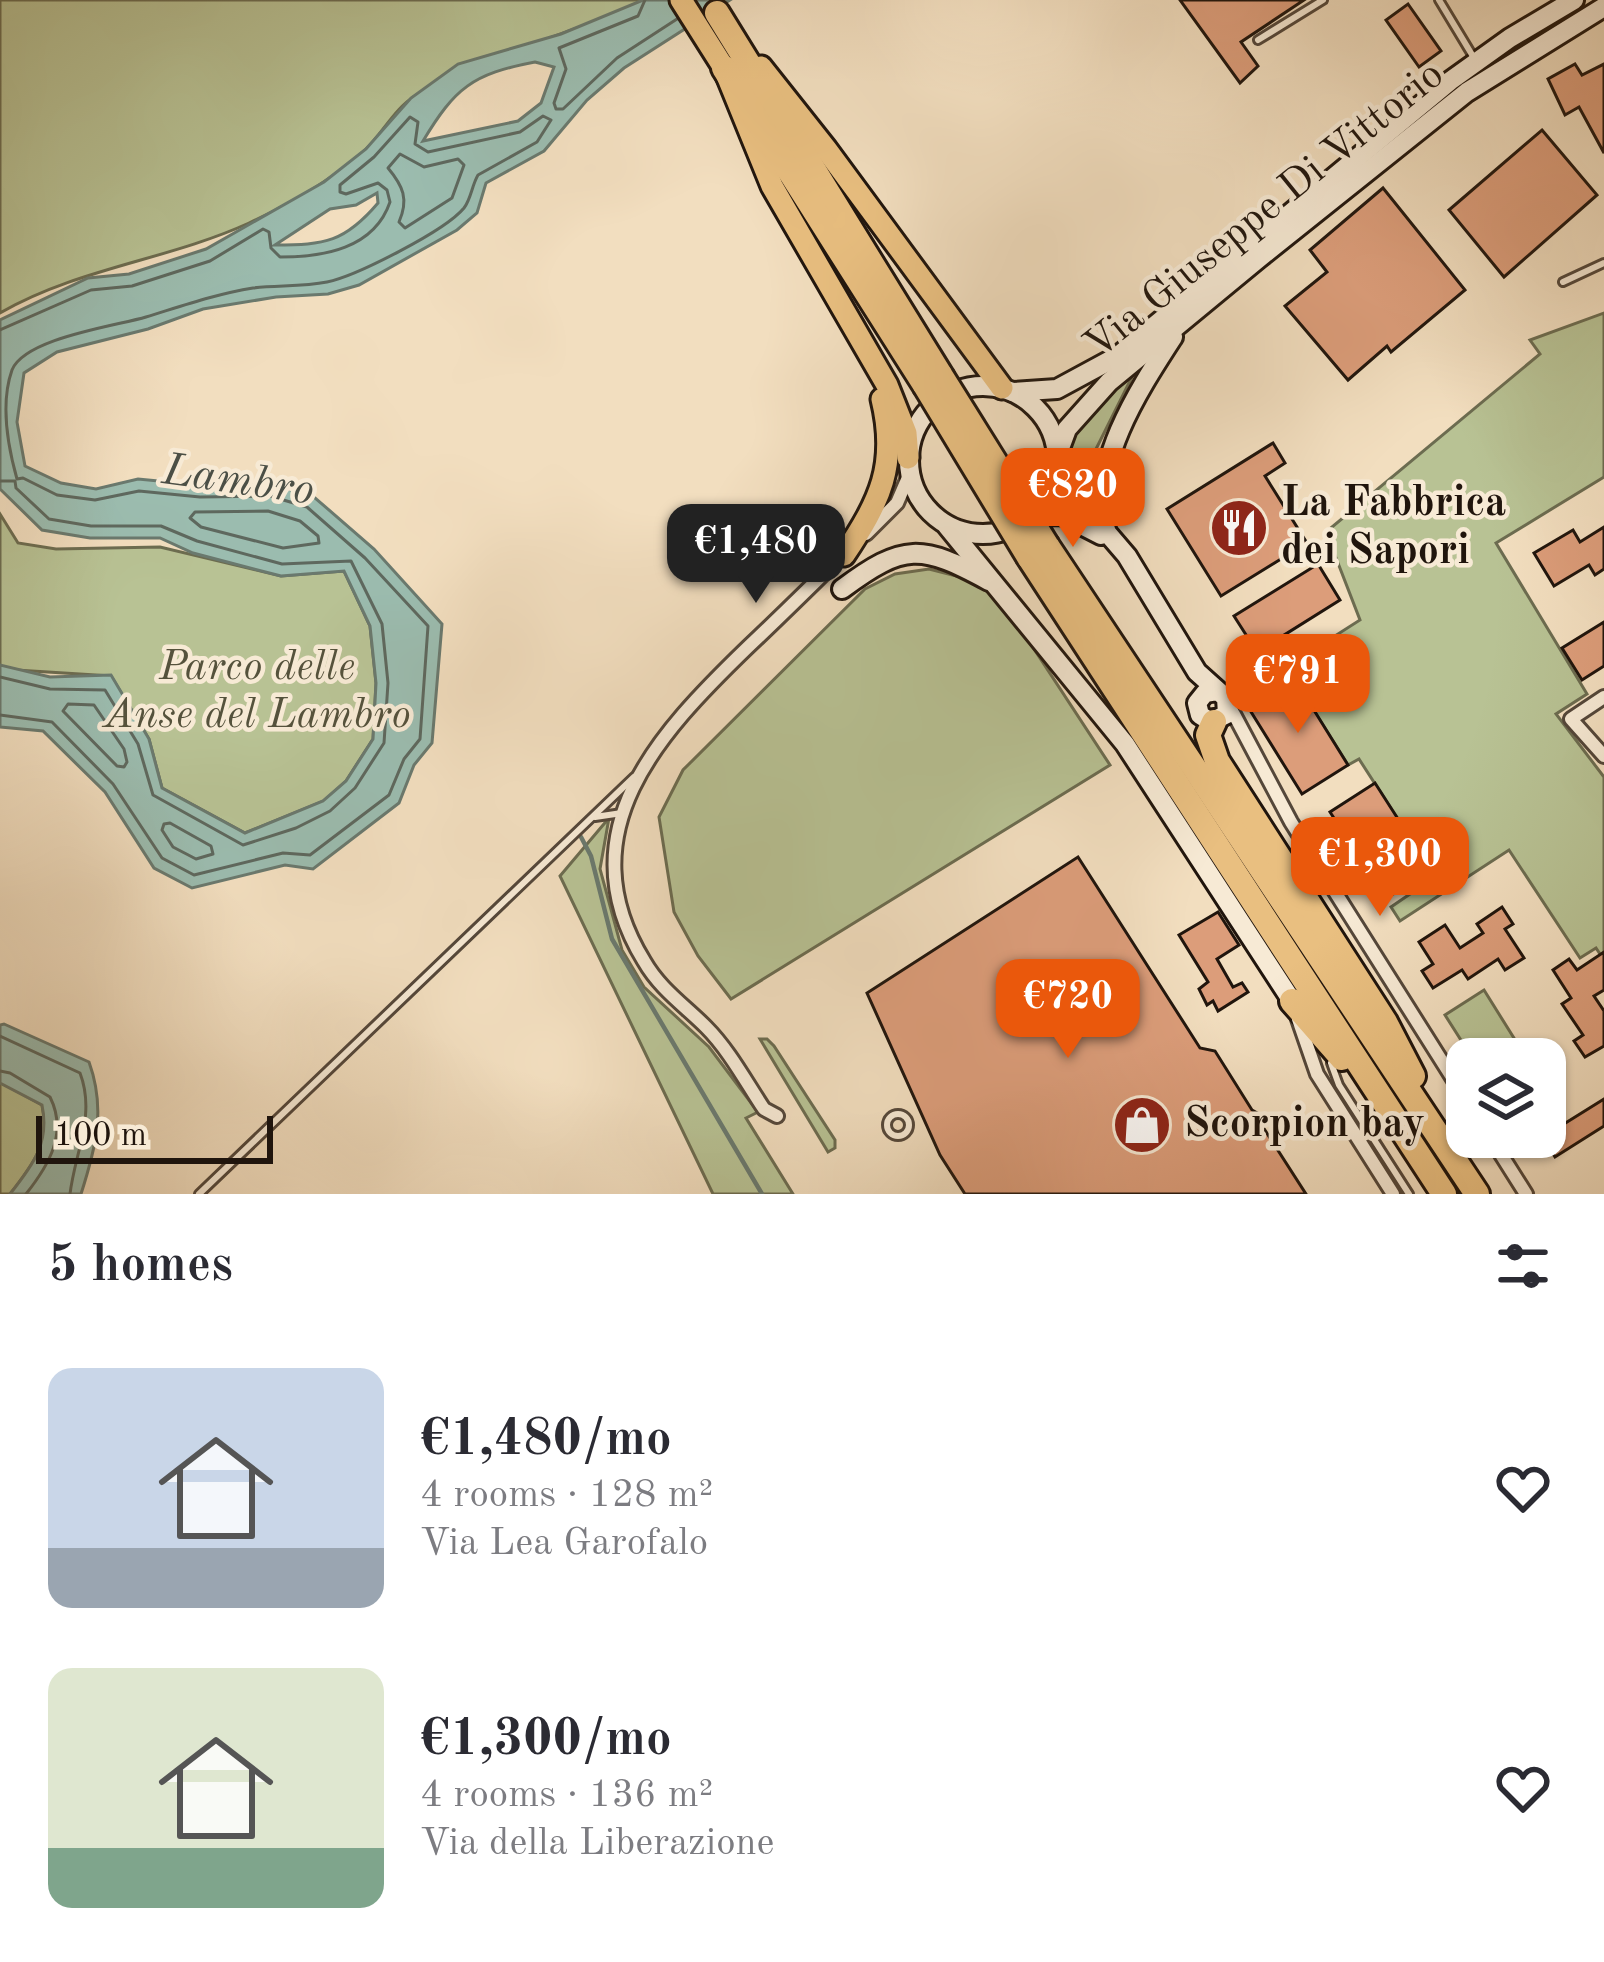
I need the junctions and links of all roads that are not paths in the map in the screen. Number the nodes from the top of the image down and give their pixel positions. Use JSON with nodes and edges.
{"nodes":[{"id":1,"x":681,"y":0,"type":"edge"},
{"id":2,"x":1323,"y":0,"type":"edge"},
{"id":3,"x":1439,"y":0,"type":"edge"},
{"id":4,"x":1574,"y":0,"type":"edge"},
{"id":5,"x":1604,"y":7,"type":"edge"},
{"id":6,"x":708,"y":13,"type":"edge"},
{"id":7,"x":1258,"y":40,"type":"dead end"},
{"id":8,"x":1476,"y":62,"type":"junction"},
{"id":9,"x":724,"y":68,"type":"junction"},
{"id":10,"x":1604,"y":263,"type":"edge"},
{"id":11,"x":1563,"y":282,"type":"dead end"},
{"id":12,"x":838,"y":300,"type":"junction"},
{"id":13,"x":1183,"y":323,"type":"junction"},
{"id":14,"x":933,"y":381,"type":"junction"},
{"id":15,"x":1008,"y":390,"type":"junction"},
{"id":16,"x":1057,"y":462,"type":"junction"},
{"id":17,"x":909,"y":466,"type":"junction"},
{"id":18,"x":1032,"y":517,"type":"junction"},
{"id":19,"x":947,"y":526,"type":"junction"},
{"id":20,"x":1106,"y":530,"type":"junction"},
{"id":21,"x":1120,"y":548,"type":"junction"},
{"id":22,"x":1038,"y":552,"type":"junction"},
{"id":23,"x":844,"y":555,"type":"junction"},
{"id":24,"x":1000,"y":587,"type":"junction"},
{"id":25,"x":842,"y":589,"type":"dead end"},
{"id":26,"x":1604,"y":697,"type":"edge"},
{"id":27,"x":1214,"y":708,"type":"junction"},
{"id":28,"x":1604,"y":755,"type":"edge"},
{"id":29,"x":639,"y":774,"type":"junction"},
{"id":30,"x":624,"y":813,"type":"junction"},
{"id":31,"x":591,"y":818,"type":"junction"},
{"id":32,"x":1292,"y":1001,"type":"junction"},
{"id":33,"x":1322,"y":1036,"type":"junction"},
{"id":34,"x":1446,"y":1068,"type":"edge"},
{"id":35,"x":1391,"y":1113,"type":"junction"},
{"id":36,"x":777,"y":1116,"type":"dead end"},
{"id":37,"x":1503,"y":1158,"type":"edge"},
{"id":38,"x":1457,"y":1164,"type":"junction"},
{"id":39,"x":199,"y":1194,"type":"edge"},
{"id":40,"x":1393,"y":1194,"type":"edge"},
{"id":41,"x":1408,"y":1194,"type":"edge"},
{"id":42,"x":1444,"y":1194,"type":"edge"},
{"id":43,"x":1477,"y":1194,"type":"edge"},
{"id":44,"x":1526,"y":1194,"type":"edge"}],
"edges":[{"from":1,"to":6,"type":"main road"},
{"from":2,"to":7,"type":"lane"},
{"from":3,"to":8,"type":"lane"},
{"from":4,"to":8,"type":"main road","name":"Via Giuseppe Di Vittorio"},
{"from":5,"to":13,"type":"main road","name":"Via Giuseppe Di Vittorio"},
{"from":6,"to":9,"type":"main road"},
{"from":6,"to":14,"type":"highway"},
{"from":6,"to":15,"type":"main road"},
{"from":8,"to":15,"type":"main road","name":"Via Giuseppe Di Vittorio"},
{"from":9,"to":12,"type":"main road"},
{"from":9,"to":14,"type":"highway"},
{"from":10,"to":11,"type":"lane"},
{"from":12,"to":17,"type":"main road"},
{"from":12,"to":23,"type":"main road"},
{"from":13,"to":16,"type":"main road","name":"Via Giuseppe Di Vittorio"},
{"from":13,"to":20,"type":"main road"},
{"from":14,"to":22,"type":"highway","bridge":true},
{"from":15,"to":16,"type":"main road"},
{"from":15,"to":17,"type":"main road"},
{"from":16,"to":18,"type":"main road"},
{"from":16,"to":20,"type":"main road"},
{"from":17,"to":19,"type":"main road"},
{"from":17,"to":23,"type":"street"},
{"from":18,"to":19,"type":"main road"},
{"from":18,"to":21,"type":"main road"},
{"from":19,"to":24,"type":"main road"},
{"from":20,"to":21,"type":"main road"},
{"from":21,"to":27,"type":"main road"},
{"from":22,"to":35,"type":"highway"},
{"from":22,"to":38,"type":"highway"},
{"from":23,"to":29,"type":"street"},
{"from":24,"to":25,"type":"main road"},
{"from":24,"to":32,"type":"main road"},
{"from":26,"to":28,"type":"street"},
{"from":27,"to":34,"type":"street"},
{"from":27,"to":38,"type":"highway"},
{"from":29,"to":30,"type":"street"},
{"from":29,"to":31,"type":"lane"},
{"from":30,"to":31,"type":"lane"},
{"from":30,"to":36,"type":"street"},
{"from":31,"to":39,"type":"lane"},
{"from":32,"to":33,"type":"highway"},
{"from":32,"to":40,"type":"street"},
{"from":33,"to":35,"type":"highway"},
{"from":33,"to":41,"type":"lane"},
{"from":35,"to":42,"type":"highway"},
{"from":37,"to":44,"type":"street"},
{"from":38,"to":43,"type":"highway"}]}
